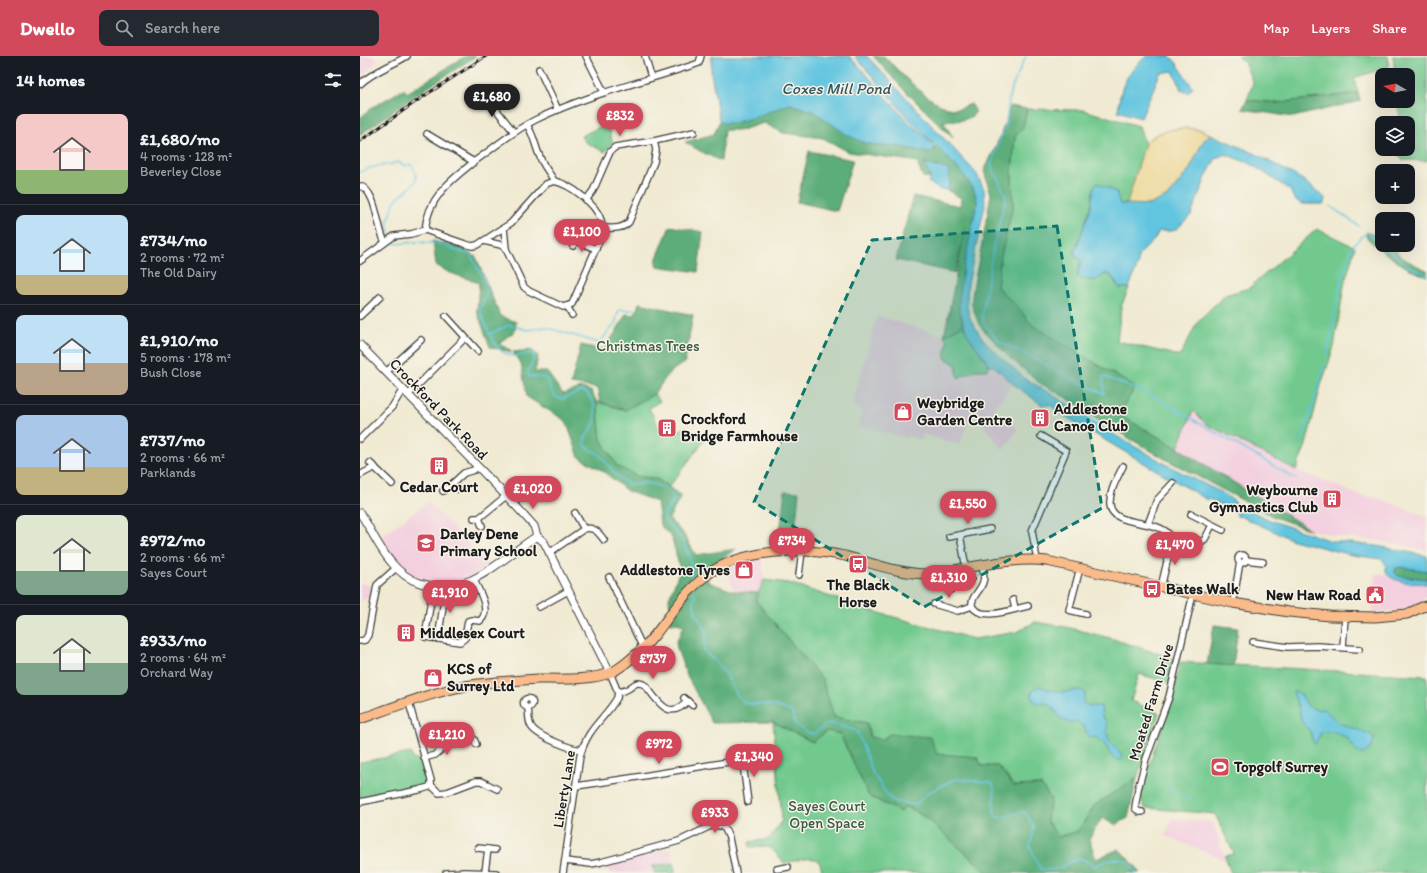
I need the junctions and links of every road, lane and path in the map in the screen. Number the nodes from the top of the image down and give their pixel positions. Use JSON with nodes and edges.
{"nodes":[{"id":1,"x":407,"y":56,"type":"edge"},
{"id":2,"x":586,"y":56,"type":"edge"},
{"id":3,"x":645,"y":56,"type":"edge"},
{"id":4,"x":701,"y":56,"type":"edge"},
{"id":5,"x":539,"y":68,"type":"dead end"},
{"id":6,"x":651,"y":77,"type":"junction"},
{"id":7,"x":360,"y":84,"type":"edge"},
{"id":8,"x":604,"y":92,"type":"junction"},
{"id":9,"x":483,"y":94,"type":"dead end"},
{"id":10,"x":558,"y":110,"type":"junction"},
{"id":11,"x":527,"y":125,"type":"junction"},
{"id":12,"x":514,"y":132,"type":"junction"},
{"id":13,"x":694,"y":132,"type":"dead end"},
{"id":14,"x":427,"y":134,"type":"dead end"},
{"id":15,"x":654,"y":141,"type":"junction"},
{"id":16,"x":474,"y":162,"type":"junction"},
{"id":17,"x":554,"y":181,"type":"junction"},
{"id":18,"x":360,"y":186,"type":"edge"},
{"id":19,"x":586,"y":200,"type":"junction"},
{"id":20,"x":504,"y":228,"type":"junction"},
{"id":21,"x":601,"y":228,"type":"junction"},
{"id":22,"x":425,"y":230,"type":"junction"},
{"id":23,"x":390,"y":239,"type":"junction"},
{"id":24,"x":575,"y":240,"type":"dead end"},
{"id":25,"x":484,"y":241,"type":"junction"},
{"id":26,"x":506,"y":249,"type":"junction"},
{"id":27,"x":596,"y":249,"type":"junction"},
{"id":28,"x":360,"y":261,"type":"edge"},
{"id":29,"x":380,"y":297,"type":"dead end"},
{"id":30,"x":567,"y":306,"type":"junction"},
{"id":31,"x":572,"y":315,"type":"dead end"},
{"id":32,"x":360,"y":316,"type":"edge"},
{"id":33,"x":446,"y":316,"type":"dead end"},
{"id":34,"x":465,"y":338,"type":"junction"},
{"id":35,"x":417,"y":342,"type":"dead end"},
{"id":36,"x":360,"y":345,"type":"edge"},
{"id":37,"x":478,"y":351,"type":"dead end"},
{"id":38,"x":386,"y":372,"type":"junction"},
{"id":39,"x":405,"y":392,"type":"junction"},
{"id":40,"x":1041,"y":436,"type":"dead end"},
{"id":41,"x":360,"y":439,"type":"edge"},
{"id":42,"x":477,"y":466,"type":"junction"},
{"id":43,"x":1123,"y":466,"type":"dead end"},
{"id":44,"x":1111,"y":472,"type":"dead end"},
{"id":45,"x":360,"y":476,"type":"edge"},
{"id":46,"x":1118,"y":476,"type":"junction"},
{"id":47,"x":1173,"y":483,"type":"dead end"},
{"id":48,"x":392,"y":484,"type":"dead end"},
{"id":49,"x":452,"y":484,"type":"junction"},
{"id":50,"x":457,"y":490,"type":"dead end"},
{"id":51,"x":443,"y":491,"type":"dead end"},
{"id":52,"x":506,"y":496,"type":"junction"},
{"id":53,"x":360,"y":513,"type":"edge"},
{"id":54,"x":575,"y":513,"type":"dead end"},
{"id":55,"x":1191,"y":514,"type":"dead end"},
{"id":56,"x":1148,"y":524,"type":"junction"},
{"id":57,"x":1212,"y":525,"type":"junction"},
{"id":58,"x":482,"y":526,"type":"dead end"},
{"id":59,"x":584,"y":529,"type":"junction"},
{"id":60,"x":990,"y":530,"type":"dead end"},
{"id":61,"x":1223,"y":530,"type":"dead end"},
{"id":62,"x":960,"y":535,"type":"junction"},
{"id":63,"x":537,"y":536,"type":"junction"},
{"id":64,"x":949,"y":537,"type":"dead end"},
{"id":65,"x":604,"y":540,"type":"dead end"},
{"id":66,"x":1172,"y":541,"type":"junction"},
{"id":67,"x":802,"y":551,"type":"junction"},
{"id":68,"x":549,"y":553,"type":"junction"},
{"id":69,"x":1037,"y":560,"type":"junction"},
{"id":70,"x":1263,"y":562,"type":"dead end"},
{"id":71,"x":982,"y":565,"type":"junction"},
{"id":72,"x":396,"y":568,"type":"junction"},
{"id":73,"x":966,"y":568,"type":"junction"},
{"id":74,"x":1080,"y":568,"type":"junction"},
{"id":75,"x":800,"y":575,"type":"dead end"},
{"id":76,"x":609,"y":577,"type":"dead end"},
{"id":77,"x":474,"y":580,"type":"junction"},
{"id":78,"x":446,"y":587,"type":"junction"},
{"id":79,"x":1161,"y":587,"type":"junction"},
{"id":80,"x":568,"y":591,"type":"junction"},
{"id":81,"x":432,"y":594,"type":"dead end"},
{"id":82,"x":1193,"y":594,"type":"junction"},
{"id":83,"x":1013,"y":600,"type":"dead end"},
{"id":84,"x":1233,"y":603,"type":"junction"},
{"id":85,"x":934,"y":604,"type":"dead end"},
{"id":86,"x":1425,"y":605,"type":"edge"},
{"id":87,"x":972,"y":606,"type":"junction"},
{"id":88,"x":1028,"y":606,"type":"dead end"},
{"id":89,"x":543,"y":607,"type":"dead end"},
{"id":90,"x":1015,"y":608,"type":"junction"},
{"id":91,"x":1086,"y":614,"type":"dead end"},
{"id":92,"x":1345,"y":617,"type":"junction"},
{"id":93,"x":438,"y":639,"type":"junction"},
{"id":94,"x":360,"y":641,"type":"edge"},
{"id":95,"x":1253,"y":642,"type":"dead end"},
{"id":96,"x":1343,"y":647,"type":"junction"},
{"id":97,"x":643,"y":648,"type":"junction"},
{"id":98,"x":1360,"y":648,"type":"dead end"},
{"id":99,"x":610,"y":673,"type":"junction"},
{"id":100,"x":618,"y":692,"type":"junction"},
{"id":101,"x":688,"y":701,"type":"dead end"},
{"id":102,"x":409,"y":703,"type":"junction"},
{"id":103,"x":528,"y":708,"type":"dead end"},
{"id":104,"x":360,"y":718,"type":"edge"},
{"id":105,"x":476,"y":744,"type":"dead end"},
{"id":106,"x":582,"y":750,"type":"junction"},
{"id":107,"x":744,"y":754,"type":"dead end"},
{"id":108,"x":424,"y":758,"type":"junction"},
{"id":109,"x":742,"y":762,"type":"junction"},
{"id":110,"x":431,"y":785,"type":"junction"},
{"id":111,"x":576,"y":786,"type":"junction"},
{"id":112,"x":497,"y":789,"type":"dead end"},
{"id":113,"x":360,"y":802,"type":"edge"},
{"id":114,"x":748,"y":802,"type":"dead end"},
{"id":115,"x":1142,"y":812,"type":"dead end"},
{"id":116,"x":478,"y":848,"type":"dead end"},
{"id":117,"x":488,"y":849,"type":"junction"},
{"id":118,"x":495,"y":850,"type":"dead end"},
{"id":119,"x":565,"y":861,"type":"junction"},
{"id":120,"x":472,"y":872,"type":"edge"},
{"id":121,"x":485,"y":872,"type":"junction"},
{"id":122,"x":446,"y":873,"type":"edge"},
{"id":123,"x":496,"y":873,"type":"edge"},
{"id":124,"x":563,"y":873,"type":"edge"},
{"id":125,"x":736,"y":873,"type":"edge"}],
"edges":[{"from":1,"to":7,"type":"street"},
{"from":2,"to":8,"type":"street"},
{"from":3,"to":6,"type":"street"},
{"from":4,"to":6,"type":"street"},
{"from":5,"to":10,"type":"street"},
{"from":6,"to":8,"type":"street"},
{"from":8,"to":10,"type":"street"},
{"from":9,"to":12,"type":"street"},
{"from":10,"to":11,"type":"street"},
{"from":11,"to":12,"type":"street"},
{"from":11,"to":17,"type":"street"},
{"from":12,"to":16,"type":"street"},
{"from":13,"to":15,"type":"street"},
{"from":14,"to":16,"type":"street"},
{"from":15,"to":19,"type":"street"},
{"from":15,"to":21,"type":"street"},
{"from":16,"to":22,"type":"street"},
{"from":17,"to":19,"type":"street"},
{"from":17,"to":20,"type":"street"},
{"from":18,"to":23,"type":"street"},
{"from":19,"to":21,"type":"street"},
{"from":20,"to":25,"type":"street"},
{"from":20,"to":26,"type":"street"},
{"from":21,"to":27,"type":"street"},
{"from":22,"to":23,"type":"street"},
{"from":22,"to":25,"type":"street"},
{"from":23,"to":28,"type":"street"},
{"from":24,"to":27,"type":"street"},
{"from":25,"to":26,"type":"street"},
{"from":26,"to":30,"type":"street"},
{"from":27,"to":30,"type":"street"},
{"from":29,"to":32,"type":"street"},
{"from":30,"to":31,"type":"street"},
{"from":33,"to":34,"type":"street"},
{"from":34,"to":37,"type":"street"},
{"from":34,"to":39,"type":"street"},
{"from":35,"to":38,"type":"street"},
{"from":36,"to":38,"type":"street","name":"Crockford Park Road"},
{"from":38,"to":39,"type":"street","name":"Crockford Park Road"},
{"from":39,"to":41,"type":"street"},
{"from":39,"to":42,"type":"street","name":"Crockford Park Road"},
{"from":40,"to":69,"type":"street"},
{"from":42,"to":49,"type":"street"},
{"from":42,"to":52,"type":"street","name":"Crockford Park Road"},
{"from":43,"to":46,"type":"street"},
{"from":44,"to":46,"type":"street"},
{"from":45,"to":48,"type":"street"},
{"from":46,"to":56,"type":"street"},
{"from":47,"to":56,"type":"street"},
{"from":49,"to":50,"type":"street"},
{"from":49,"to":51,"type":"street"},
{"from":52,"to":58,"type":"street"},
{"from":52,"to":63,"type":"street","name":"Crockford Park Road"},
{"from":53,"to":72,"type":"street"},
{"from":54,"to":59,"type":"street"},
{"from":55,"to":57,"type":"street"},
{"from":56,"to":66,"type":"street"},
{"from":57,"to":61,"type":"street"},
{"from":57,"to":66,"type":"street"},
{"from":59,"to":65,"type":"street"},
{"from":59,"to":68,"type":"street"},
{"from":60,"to":62,"type":"street"},
{"from":62,"to":64,"type":"street"},
{"from":62,"to":73,"type":"street"},
{"from":63,"to":68,"type":"street","name":"Crockford Park Road"},
{"from":63,"to":77,"type":"street"},
{"from":66,"to":79,"type":"street"},
{"from":67,"to":73,"type":"main road"},
{"from":67,"to":75,"type":"street"},
{"from":67,"to":97,"type":"main road"},
{"from":68,"to":80,"type":"street","name":"Crockford Park Road"},
{"from":69,"to":71,"type":"main road"},
{"from":69,"to":74,"type":"main road"},
{"from":70,"to":84,"type":"street"},
{"from":71,"to":73,"type":"main road"},
{"from":71,"to":87,"type":"street"},
{"from":72,"to":78,"type":"street"},
{"from":72,"to":94,"type":"street"},
{"from":74,"to":79,"type":"main road"},
{"from":74,"to":91,"type":"street"},
{"from":76,"to":97,"type":"street"},
{"from":77,"to":78,"type":"street"},
{"from":77,"to":93,"type":"street"},
{"from":78,"to":93,"type":"street"},
{"from":79,"to":82,"type":"main road"},
{"from":80,"to":89,"type":"street"},
{"from":80,"to":99,"type":"street","name":"Crockford Park Road"},
{"from":81,"to":93,"type":"street"},
{"from":82,"to":84,"type":"main road"},
{"from":82,"to":115,"type":"street","name":"Moated Farm Drive"},
{"from":83,"to":90,"type":"street"},
{"from":84,"to":92,"type":"main road"},
{"from":85,"to":87,"type":"street"},
{"from":86,"to":92,"type":"main road"},
{"from":87,"to":90,"type":"street"},
{"from":88,"to":90,"type":"street"},
{"from":92,"to":96,"type":"street"},
{"from":95,"to":96,"type":"street"},
{"from":96,"to":98,"type":"street"},
{"from":97,"to":99,"type":"main road"},
{"from":99,"to":100,"type":"street"},
{"from":99,"to":102,"type":"main road"},
{"from":100,"to":101,"type":"street"},
{"from":100,"to":106,"type":"street","name":"Liberty Lane"},
{"from":102,"to":104,"type":"main road"},
{"from":102,"to":108,"type":"street"},
{"from":103,"to":106,"type":"street"},
{"from":105,"to":108,"type":"street"},
{"from":106,"to":111,"type":"street","name":"Liberty Lane"},
{"from":107,"to":109,"type":"street"},
{"from":108,"to":110,"type":"street"},
{"from":109,"to":111,"type":"street"},
{"from":109,"to":114,"type":"street"},
{"from":110,"to":112,"type":"street"},
{"from":110,"to":113,"type":"street"},
{"from":111,"to":119,"type":"street","name":"Liberty Lane"},
{"from":116,"to":117,"type":"street"},
{"from":117,"to":118,"type":"street"},
{"from":117,"to":121,"type":"street"},
{"from":119,"to":124,"type":"street","name":"Liberty Lane"},
{"from":119,"to":125,"type":"street"},
{"from":120,"to":121,"type":"street"},
{"from":120,"to":122,"type":"street"},
{"from":121,"to":123,"type":"street"}]}
